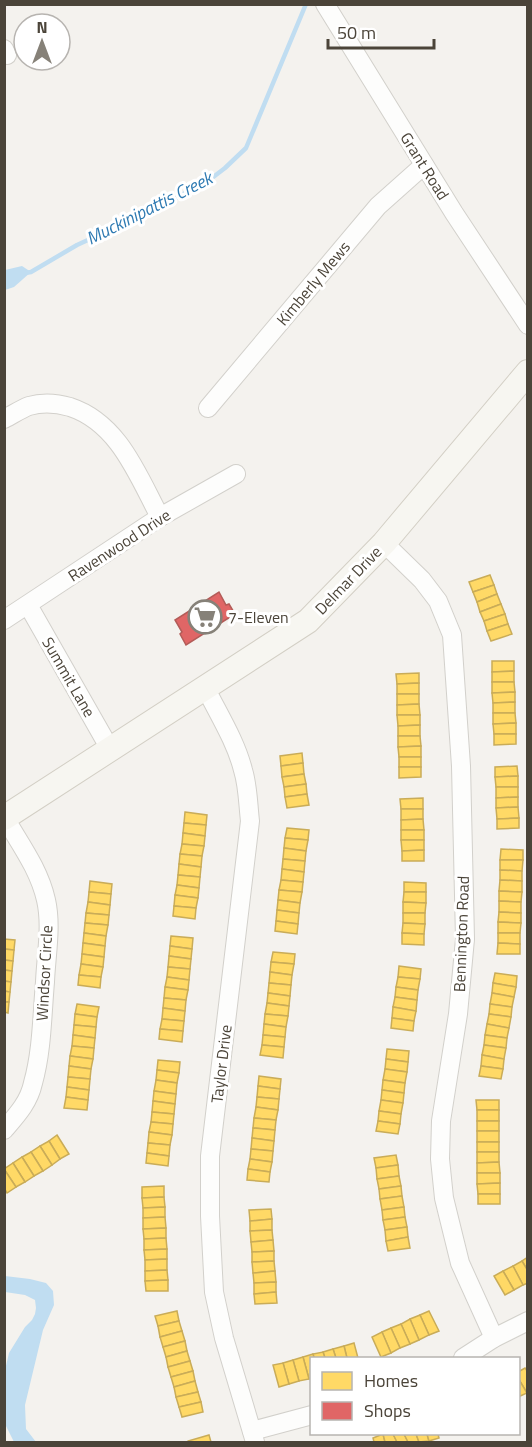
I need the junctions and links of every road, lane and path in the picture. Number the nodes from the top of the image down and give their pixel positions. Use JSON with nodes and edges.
{"nodes":[{"id":1,"x":325,"y":4,"type":"edge"},
{"id":2,"x":424,"y":165,"type":"junction"},
{"id":3,"x":528,"y":325,"type":"edge"},
{"id":4,"x":528,"y":372,"type":"edge"},
{"id":5,"x":208,"y":408,"type":"dead end"},
{"id":6,"x":4,"y":419,"type":"edge"},
{"id":7,"x":236,"y":474,"type":"dead end"},
{"id":8,"x":160,"y":518,"type":"junction"},
{"id":9,"x":384,"y":543,"type":"junction"},
{"id":10,"x":28,"y":605,"type":"junction"},
{"id":11,"x":4,"y":620,"type":"edge"},
{"id":12,"x":206,"y":689,"type":"junction"},
{"id":13,"x":110,"y":749,"type":"junction"},
{"id":14,"x":4,"y":818,"type":"edge"},
{"id":15,"x":4,"y":1130,"type":"edge"},
{"id":16,"x":528,"y":1321,"type":"edge"},
{"id":17,"x":495,"y":1338,"type":"junction"},
{"id":18,"x":465,"y":1357,"type":"edge"},
{"id":19,"x":310,"y":1416,"type":"edge"},
{"id":20,"x":253,"y":1437,"type":"edge"}],
"edges":[{"from":1,"to":2,"type":"street","name":"Grant Road"},
{"from":2,"to":3,"type":"street","name":"Grant Road"},
{"from":2,"to":5,"type":"street","name":"Kimberly Mews"},
{"from":4,"to":9,"type":"street","name":"Delmar Drive"},
{"from":6,"to":8,"type":"street"},
{"from":7,"to":8,"type":"street","name":"Ravenwood Drive"},
{"from":8,"to":10,"type":"street","name":"Ravenwood Drive"},
{"from":9,"to":12,"type":"street","name":"Delmar Drive"},
{"from":9,"to":17,"type":"street","name":"Bennington Road"},
{"from":10,"to":11,"type":"street","name":"Ravenwood Drive"},
{"from":10,"to":13,"type":"street","name":"Summit Lane"},
{"from":12,"to":13,"type":"street","name":"Delmar Drive"},
{"from":12,"to":20,"type":"street","name":"Taylor Drive"},
{"from":13,"to":14,"type":"street","name":"Delmar Drive"},
{"from":14,"to":15,"type":"street","name":"Windsor Circle"},
{"from":16,"to":17,"type":"street"},
{"from":17,"to":18,"type":"street"},
{"from":19,"to":20,"type":"street"}]}
